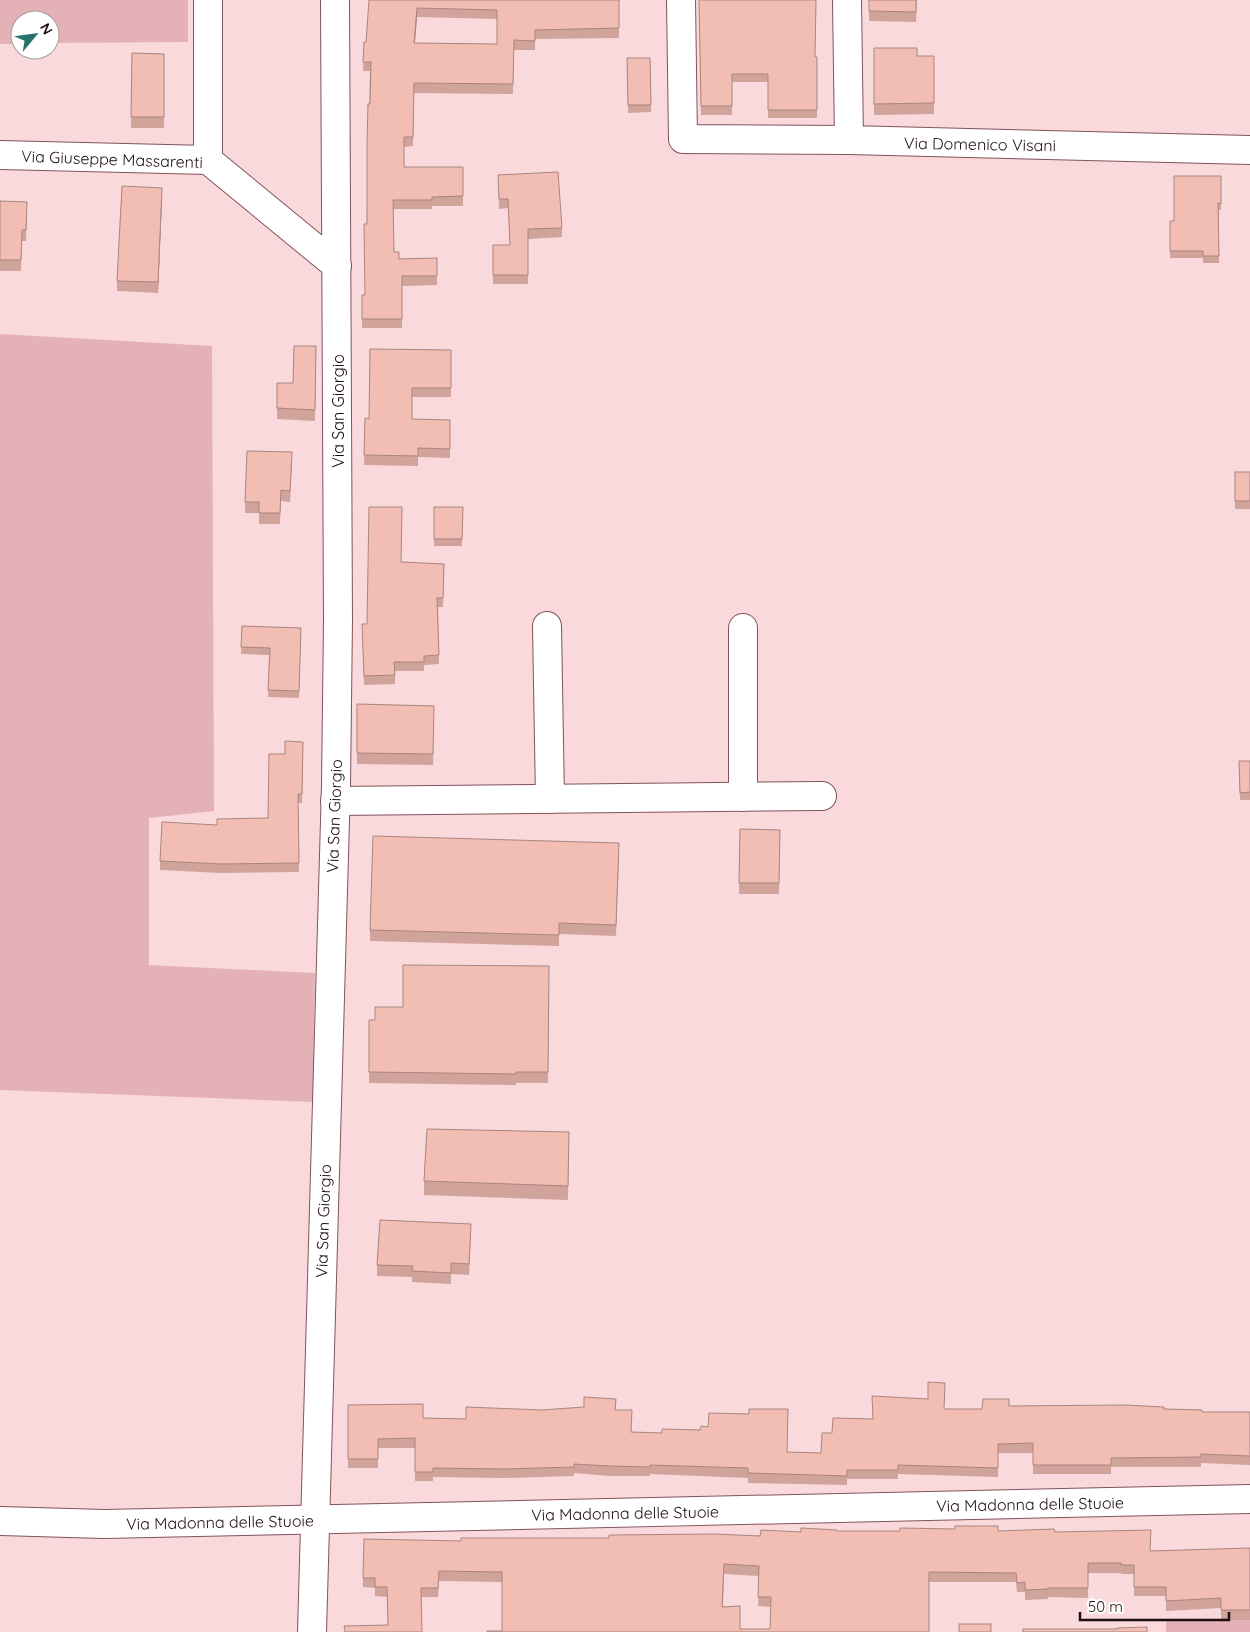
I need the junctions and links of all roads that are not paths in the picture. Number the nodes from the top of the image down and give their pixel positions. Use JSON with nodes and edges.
{"nodes":[{"id":1,"x":208,"y":0,"type":"edge"},
{"id":2,"x":335,"y":0,"type":"edge"},
{"id":3,"x":680,"y":0,"type":"edge"},
{"id":4,"x":847,"y":0,"type":"edge"},
{"id":5,"x":849,"y":140,"type":"junction"},
{"id":6,"x":1250,"y":150,"type":"edge"},
{"id":7,"x":0,"y":155,"type":"edge"},
{"id":8,"x":208,"y":160,"type":"junction"},
{"id":9,"x":337,"y":266,"type":"junction"},
{"id":10,"x":547,"y":626,"type":"dead end"},
{"id":11,"x":743,"y":628,"type":"dead end"},
{"id":12,"x":822,"y":796,"type":"dead end"},
{"id":13,"x":743,"y":797,"type":"junction"},
{"id":14,"x":550,"y":799,"type":"junction"},
{"id":15,"x":335,"y":801,"type":"junction"},
{"id":16,"x":1250,"y":1499,"type":"edge"},
{"id":17,"x":315,"y":1520,"type":"junction"},
{"id":18,"x":0,"y":1522,"type":"edge"},
{"id":19,"x":312,"y":1632,"type":"edge"}],
"edges":[{"from":1,"to":8,"type":"street"},
{"from":2,"to":9,"type":"street","name":"Via San Giorgio"},
{"from":3,"to":5,"type":"street","name":"Via Domenico Visani"},
{"from":4,"to":5,"type":"street"},
{"from":5,"to":6,"type":"street","name":"Via Domenico Visani"},
{"from":7,"to":8,"type":"street","name":"Via Giuseppe Massarenti"},
{"from":8,"to":9,"type":"street","name":"Via Giuseppe Massarenti"},
{"from":9,"to":15,"type":"street","name":"Via San Giorgio"},
{"from":10,"to":14,"type":"street"},
{"from":11,"to":13,"type":"street"},
{"from":12,"to":13,"type":"street"},
{"from":13,"to":14,"type":"street"},
{"from":14,"to":15,"type":"street"},
{"from":15,"to":17,"type":"street","name":"Via San Giorgio"},
{"from":16,"to":17,"type":"street","name":"Via Madonna delle Stuoie"},
{"from":17,"to":18,"type":"street","name":"Via Madonna delle Stuoie"},
{"from":17,"to":19,"type":"street","name":"Via San Giorgio"}]}
